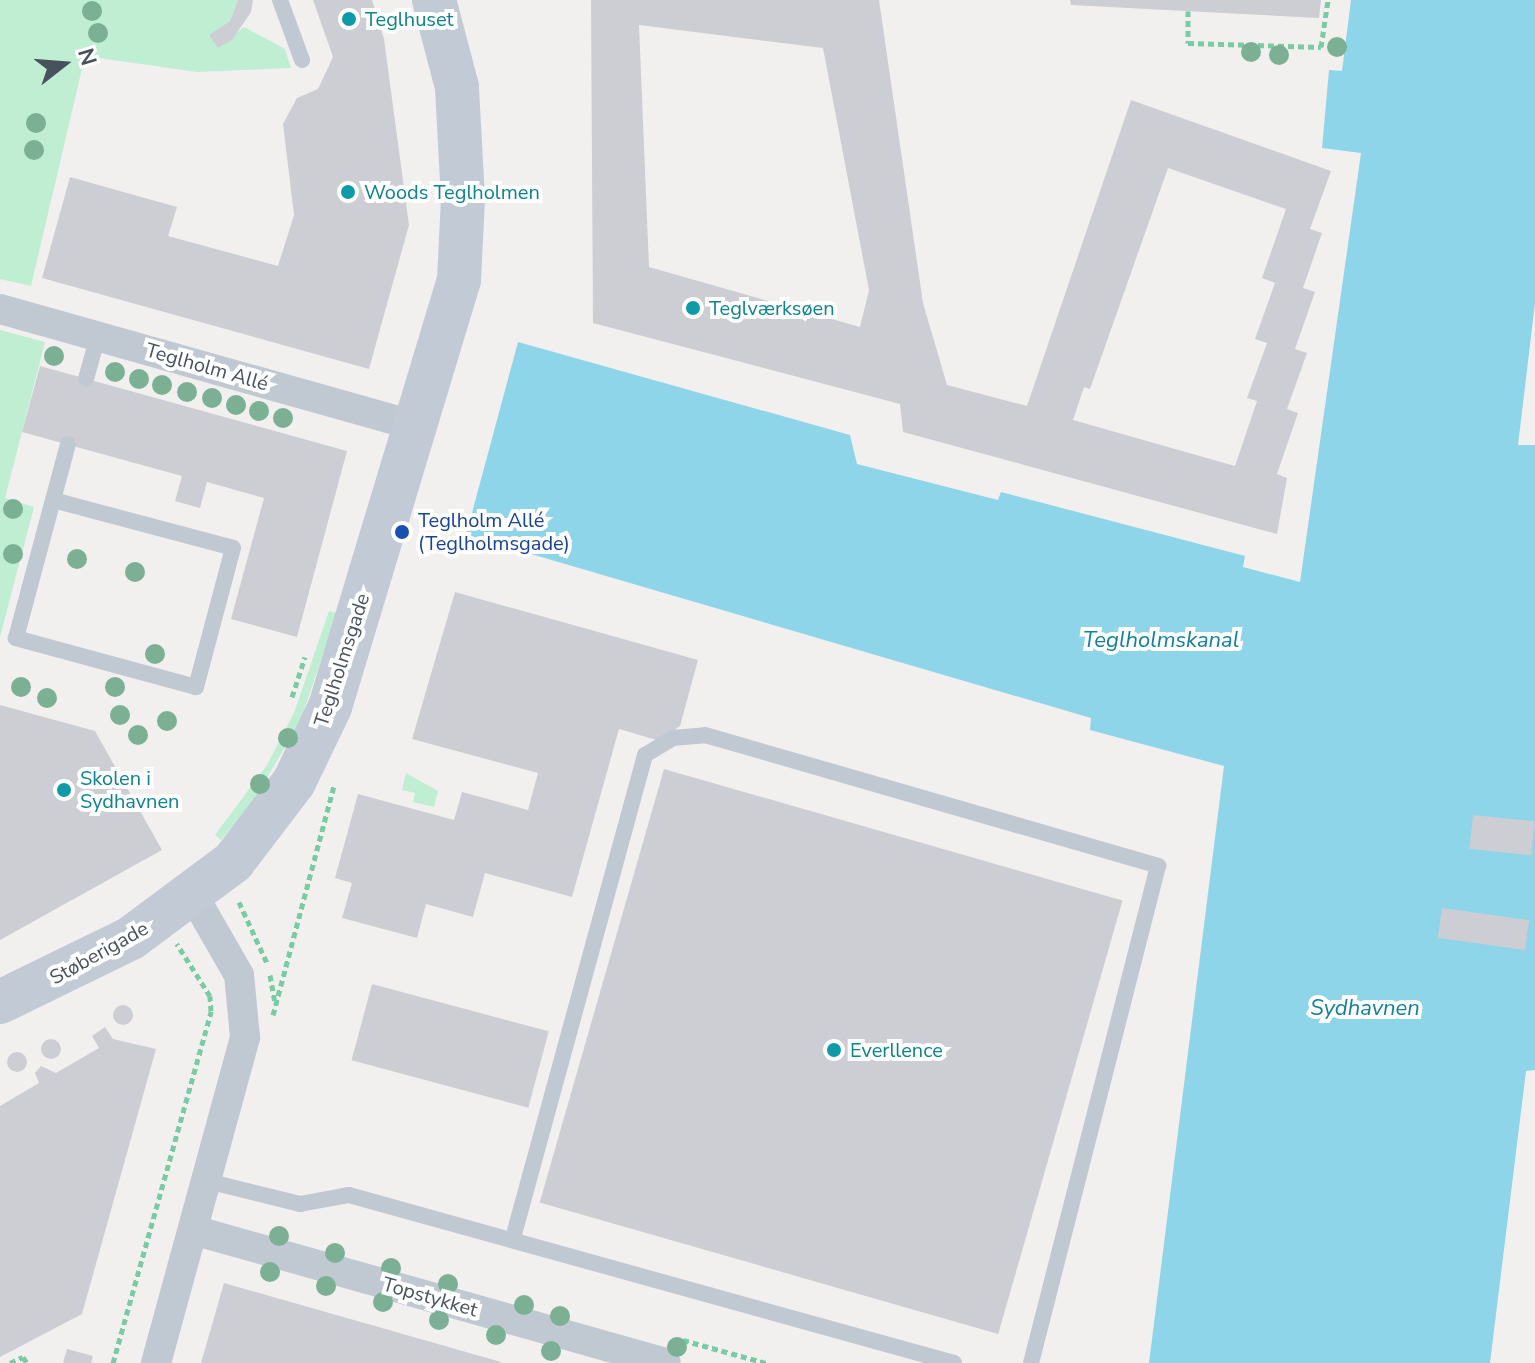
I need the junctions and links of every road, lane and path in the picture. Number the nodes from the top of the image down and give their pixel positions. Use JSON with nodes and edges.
{"nodes":[{"id":1,"x":280,"y":0,"type":"edge"},
{"id":2,"x":434,"y":0,"type":"edge"},
{"id":3,"x":1328,"y":0,"type":"edge"},
{"id":4,"x":1188,"y":11,"type":"dead end"},
{"id":5,"x":302,"y":60,"type":"dead end"},
{"id":6,"x":0,"y":309,"type":"edge"},
{"id":7,"x":98,"y":336,"type":"junction"},
{"id":8,"x":86,"y":379,"type":"dead end"},
{"id":9,"x":414,"y":425,"type":"junction"},
{"id":10,"x":68,"y":444,"type":"dead end"},
{"id":11,"x":53,"y":500,"type":"junction"},
{"id":12,"x":310,"y":640,"type":"dead end"},
{"id":13,"x":287,"y":715,"type":"dead end"},
{"id":14,"x":193,"y":895,"type":"junction"},
{"id":15,"x":158,"y":920,"type":"junction"},
{"id":16,"x":0,"y":1002,"type":"edge"},
{"id":17,"x":207,"y":1181,"type":"junction"},
{"id":18,"x":193,"y":1230,"type":"junction"},
{"id":19,"x":513,"y":1238,"type":"junction"},
{"id":20,"x":609,"y":1355,"type":"edge"},
{"id":21,"x":10,"y":1363,"type":"edge"},
{"id":22,"x":27,"y":1363,"type":"edge"},
{"id":23,"x":113,"y":1363,"type":"edge"},
{"id":24,"x":156,"y":1363,"type":"edge"},
{"id":25,"x":666,"y":1363,"type":"edge"},
{"id":26,"x":954,"y":1363,"type":"edge"},
{"id":27,"x":1031,"y":1363,"type":"edge"}],
"edges":[{"from":1,"to":5,"type":"lane"},
{"from":2,"to":9,"type":"street","name":"Teglholmsgade"},
{"from":3,"to":4,"type":"path"},
{"from":6,"to":7,"type":"street","name":"Teglholm Allé"},
{"from":7,"to":8,"type":"lane"},
{"from":7,"to":9,"type":"street","name":"Teglholm Allé"},
{"from":9,"to":14,"type":"street","name":"Teglholmsgade"},
{"from":10,"to":11,"type":"lane"},
{"from":11,"to":11,"type":"lane"},
{"from":12,"to":13,"type":"path"},
{"from":14,"to":15,"type":"street","name":"Støberigade"},
{"from":14,"to":17,"type":"street"},
{"from":15,"to":16,"type":"street","name":"Støberigade"},
{"from":15,"to":23,"type":"path"},
{"from":17,"to":18,"type":"street"},
{"from":17,"to":19,"type":"lane"},
{"from":18,"to":20,"type":"street","name":"Topstykket"},
{"from":18,"to":24,"type":"street"},
{"from":19,"to":26,"type":"lane"},
{"from":19,"to":27,"type":"lane"},
{"from":20,"to":25,"type":"street","name":"Topstykket"},
{"from":21,"to":22,"type":"path"}]}
